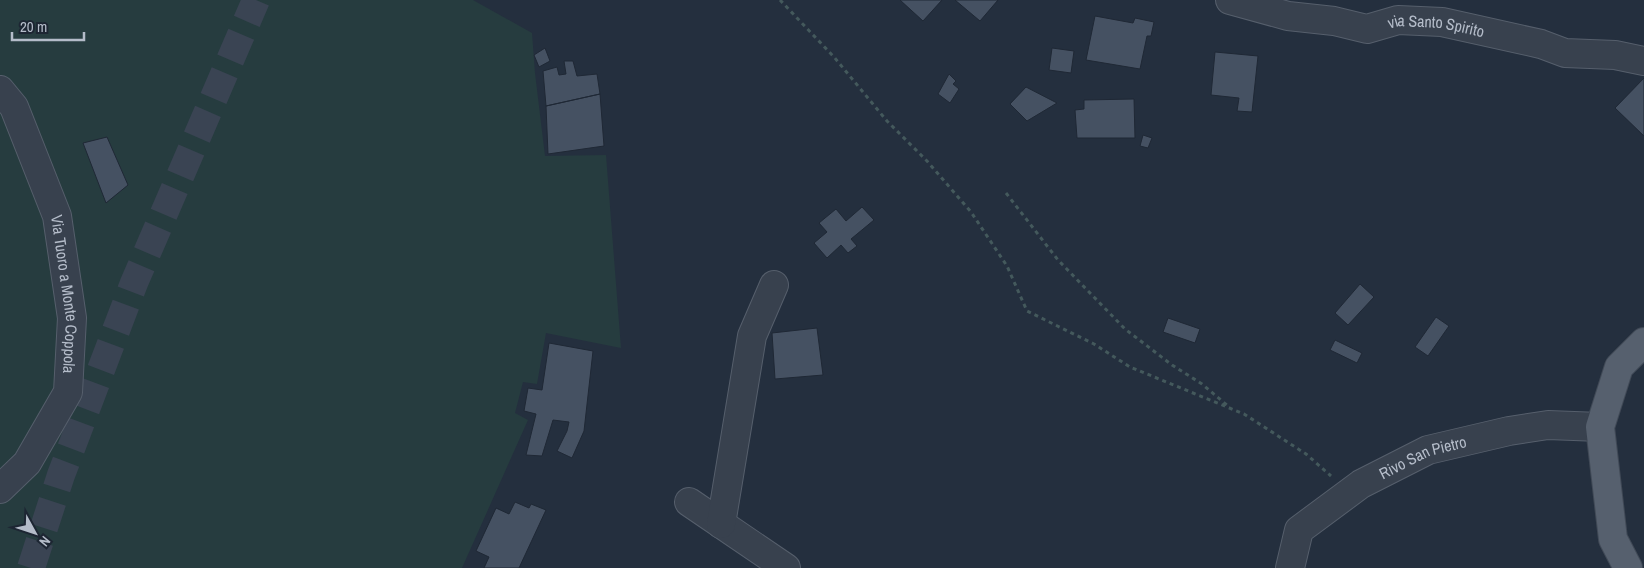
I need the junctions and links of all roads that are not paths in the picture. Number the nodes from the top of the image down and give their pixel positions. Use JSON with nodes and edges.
{"nodes":[{"id":1,"x":1230,"y":0,"type":"edge"},
{"id":2,"x":1644,"y":60,"type":"edge"},
{"id":3,"x":0,"y":90,"type":"edge"},
{"id":4,"x":774,"y":285,"type":"dead end"},
{"id":5,"x":1644,"y":342,"type":"edge"},
{"id":6,"x":1600,"y":427,"type":"junction"},
{"id":7,"x":0,"y":489,"type":"edge"},
{"id":8,"x":689,"y":502,"type":"dead end"},
{"id":9,"x":721,"y":524,"type":"junction"},
{"id":10,"x":786,"y":568,"type":"edge"},
{"id":11,"x":1290,"y":568,"type":"edge"},
{"id":12,"x":1628,"y":568,"type":"edge"}],
"edges":[{"from":1,"to":2,"type":"street","name":"via Santo Spirito"},
{"from":3,"to":7,"type":"street","name":"Via Tuoro a Monte Coppola"},
{"from":4,"to":9,"type":"street"},
{"from":5,"to":6,"type":"main road"},
{"from":6,"to":11,"type":"street","name":"Rivo San Pietro"},
{"from":6,"to":12,"type":"main road"},
{"from":8,"to":9,"type":"street"},
{"from":9,"to":10,"type":"street"}]}
